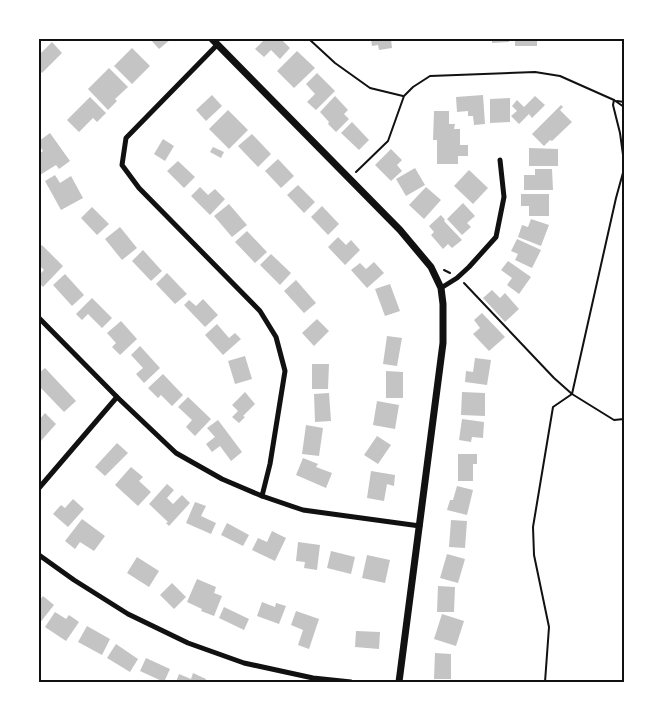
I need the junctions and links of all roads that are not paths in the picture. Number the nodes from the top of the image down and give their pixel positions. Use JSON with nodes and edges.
{"nodes":[{"id":1,"x":215,"y":42,"type":"edge"},
{"id":2,"x":500,"y":160,"type":"dead end"},
{"id":3,"x":441,"y":288,"type":"junction"},
{"id":4,"x":39,"y":318,"type":"edge"},
{"id":5,"x":117,"y":397,"type":"junction"},
{"id":6,"x":39,"y":488,"type":"edge"},
{"id":7,"x":262,"y":496,"type":"junction"},
{"id":8,"x":420,"y":526,"type":"junction"},
{"id":9,"x":39,"y":555,"type":"edge"},
{"id":10,"x":351,"y":682,"type":"edge"},
{"id":11,"x":399,"y":682,"type":"edge"}],
"edges":[{"from":1,"to":3,"type":"street"},
{"from":1,"to":7,"type":"street"},
{"from":2,"to":3,"type":"street"},
{"from":3,"to":8,"type":"street"},
{"from":4,"to":5,"type":"street"},
{"from":5,"to":6,"type":"street"},
{"from":5,"to":7,"type":"street"},
{"from":7,"to":8,"type":"street"},
{"from":8,"to":11,"type":"street"},
{"from":9,"to":10,"type":"street"}]}
